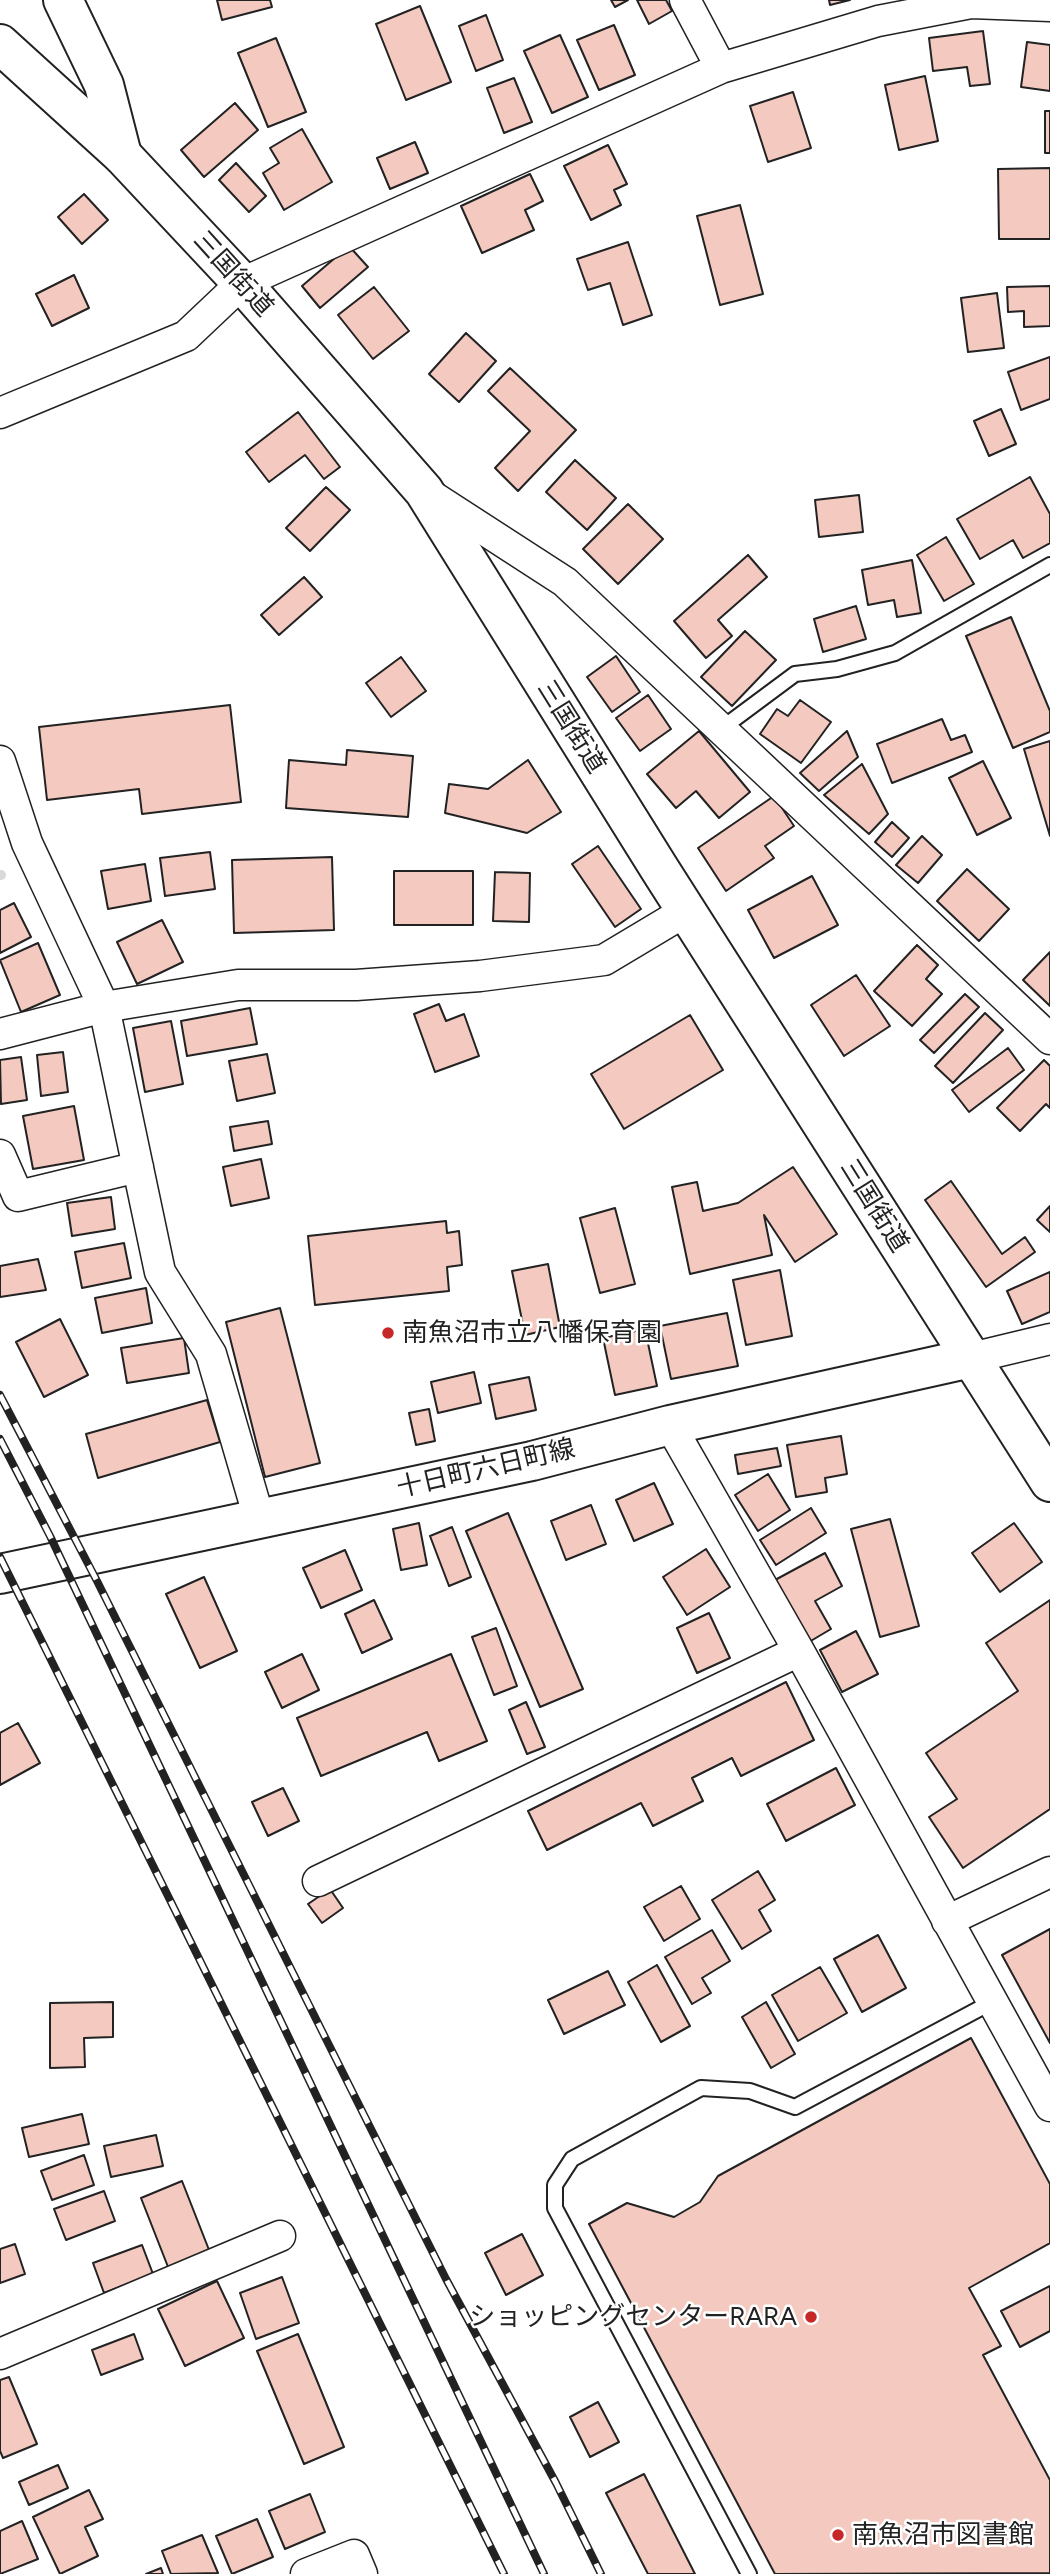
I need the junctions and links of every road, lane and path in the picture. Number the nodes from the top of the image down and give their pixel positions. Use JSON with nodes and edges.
{"nodes":[{"id":1,"x":63,"y":0,"type":"edge"},
{"id":2,"x":685,"y":0,"type":"edge"},
{"id":3,"x":1050,"y":6,"type":"edge"},
{"id":4,"x":0,"y":44,"type":"edge"},
{"id":5,"x":721,"y":68,"type":"junction"},
{"id":6,"x":122,"y":155,"type":"junction"},
{"id":7,"x":242,"y":283,"type":"junction"},
{"id":8,"x":0,"y":412,"type":"edge"},
{"id":9,"x":424,"y":491,"type":"junction"},
{"id":10,"x":1050,"y":565,"type":"edge"},
{"id":11,"x":721,"y":729,"type":"junction"},
{"id":12,"x":0,"y":761,"type":"edge"},
{"id":13,"x":686,"y":911,"type":"junction"},
{"id":14,"x":104,"y":1007,"type":"junction"},
{"id":15,"x":0,"y":1034,"type":"edge"},
{"id":16,"x":1050,"y":1039,"type":"edge"},
{"id":17,"x":0,"y":1155,"type":"edge"},
{"id":18,"x":138,"y":1167,"type":"junction"},
{"id":19,"x":1050,"y":1339,"type":"edge"},
{"id":20,"x":971,"y":1358,"type":"junction"},
{"id":21,"x":670,"y":1425,"type":"junction"},
{"id":22,"x":1050,"y":1482,"type":"edge"},
{"id":23,"x":258,"y":1518,"type":"junction"},
{"id":24,"x":0,"y":1574,"type":"edge"},
{"id":25,"x":799,"y":1651,"type":"junction"},
{"id":26,"x":1050,"y":1872,"type":"edge"},
{"id":27,"x":318,"y":1881,"type":"dead end"},
{"id":28,"x":947,"y":1921,"type":"junction"},
{"id":29,"x":992,"y":2002,"type":"junction"},
{"id":30,"x":1050,"y":2106,"type":"edge"},
{"id":31,"x":280,"y":2236,"type":"dead end"},
{"id":32,"x":0,"y":2354,"type":"edge"},
{"id":33,"x":306,"y":2574,"type":"edge"},
{"id":34,"x":362,"y":2574,"type":"edge"},
{"id":35,"x":749,"y":2574,"type":"edge"}],
"edges":[{"from":1,"to":6,"type":"main road"},
{"from":2,"to":5,"type":"street"},
{"from":3,"to":5,"type":"street"},
{"from":4,"to":6,"type":"main road","name":"三国街道"},
{"from":5,"to":7,"type":"street"},
{"from":6,"to":7,"type":"main road","name":"三国街道"},
{"from":7,"to":8,"type":"street"},
{"from":7,"to":9,"type":"main road","name":"三国街道"},
{"from":9,"to":11,"type":"street"},
{"from":9,"to":13,"type":"main road","name":"三国街道"},
{"from":10,"to":11,"type":"lane"},
{"from":11,"to":16,"type":"street"},
{"from":12,"to":14,"type":"street"},
{"from":13,"to":14,"type":"street"},
{"from":13,"to":20,"type":"main road","name":"三国街道"},
{"from":14,"to":15,"type":"street"},
{"from":14,"to":18,"type":"street"},
{"from":17,"to":18,"type":"street"},
{"from":18,"to":23,"type":"street"},
{"from":19,"to":20,"type":"street"},
{"from":20,"to":21,"type":"main road","name":"十日町六日町線"},
{"from":20,"to":22,"type":"main road","name":"三国街道"},
{"from":21,"to":23,"type":"main road","name":"十日町六日町線"},
{"from":21,"to":25,"type":"street"},
{"from":23,"to":24,"type":"main road","name":"十日町六日町線"},
{"from":25,"to":27,"type":"street"},
{"from":25,"to":28,"type":"street"},
{"from":26,"to":28,"type":"street"},
{"from":28,"to":29,"type":"street"},
{"from":29,"to":30,"type":"street"},
{"from":29,"to":35,"type":"lane"},
{"from":31,"to":32,"type":"street"},
{"from":33,"to":34,"type":"street"}]}
